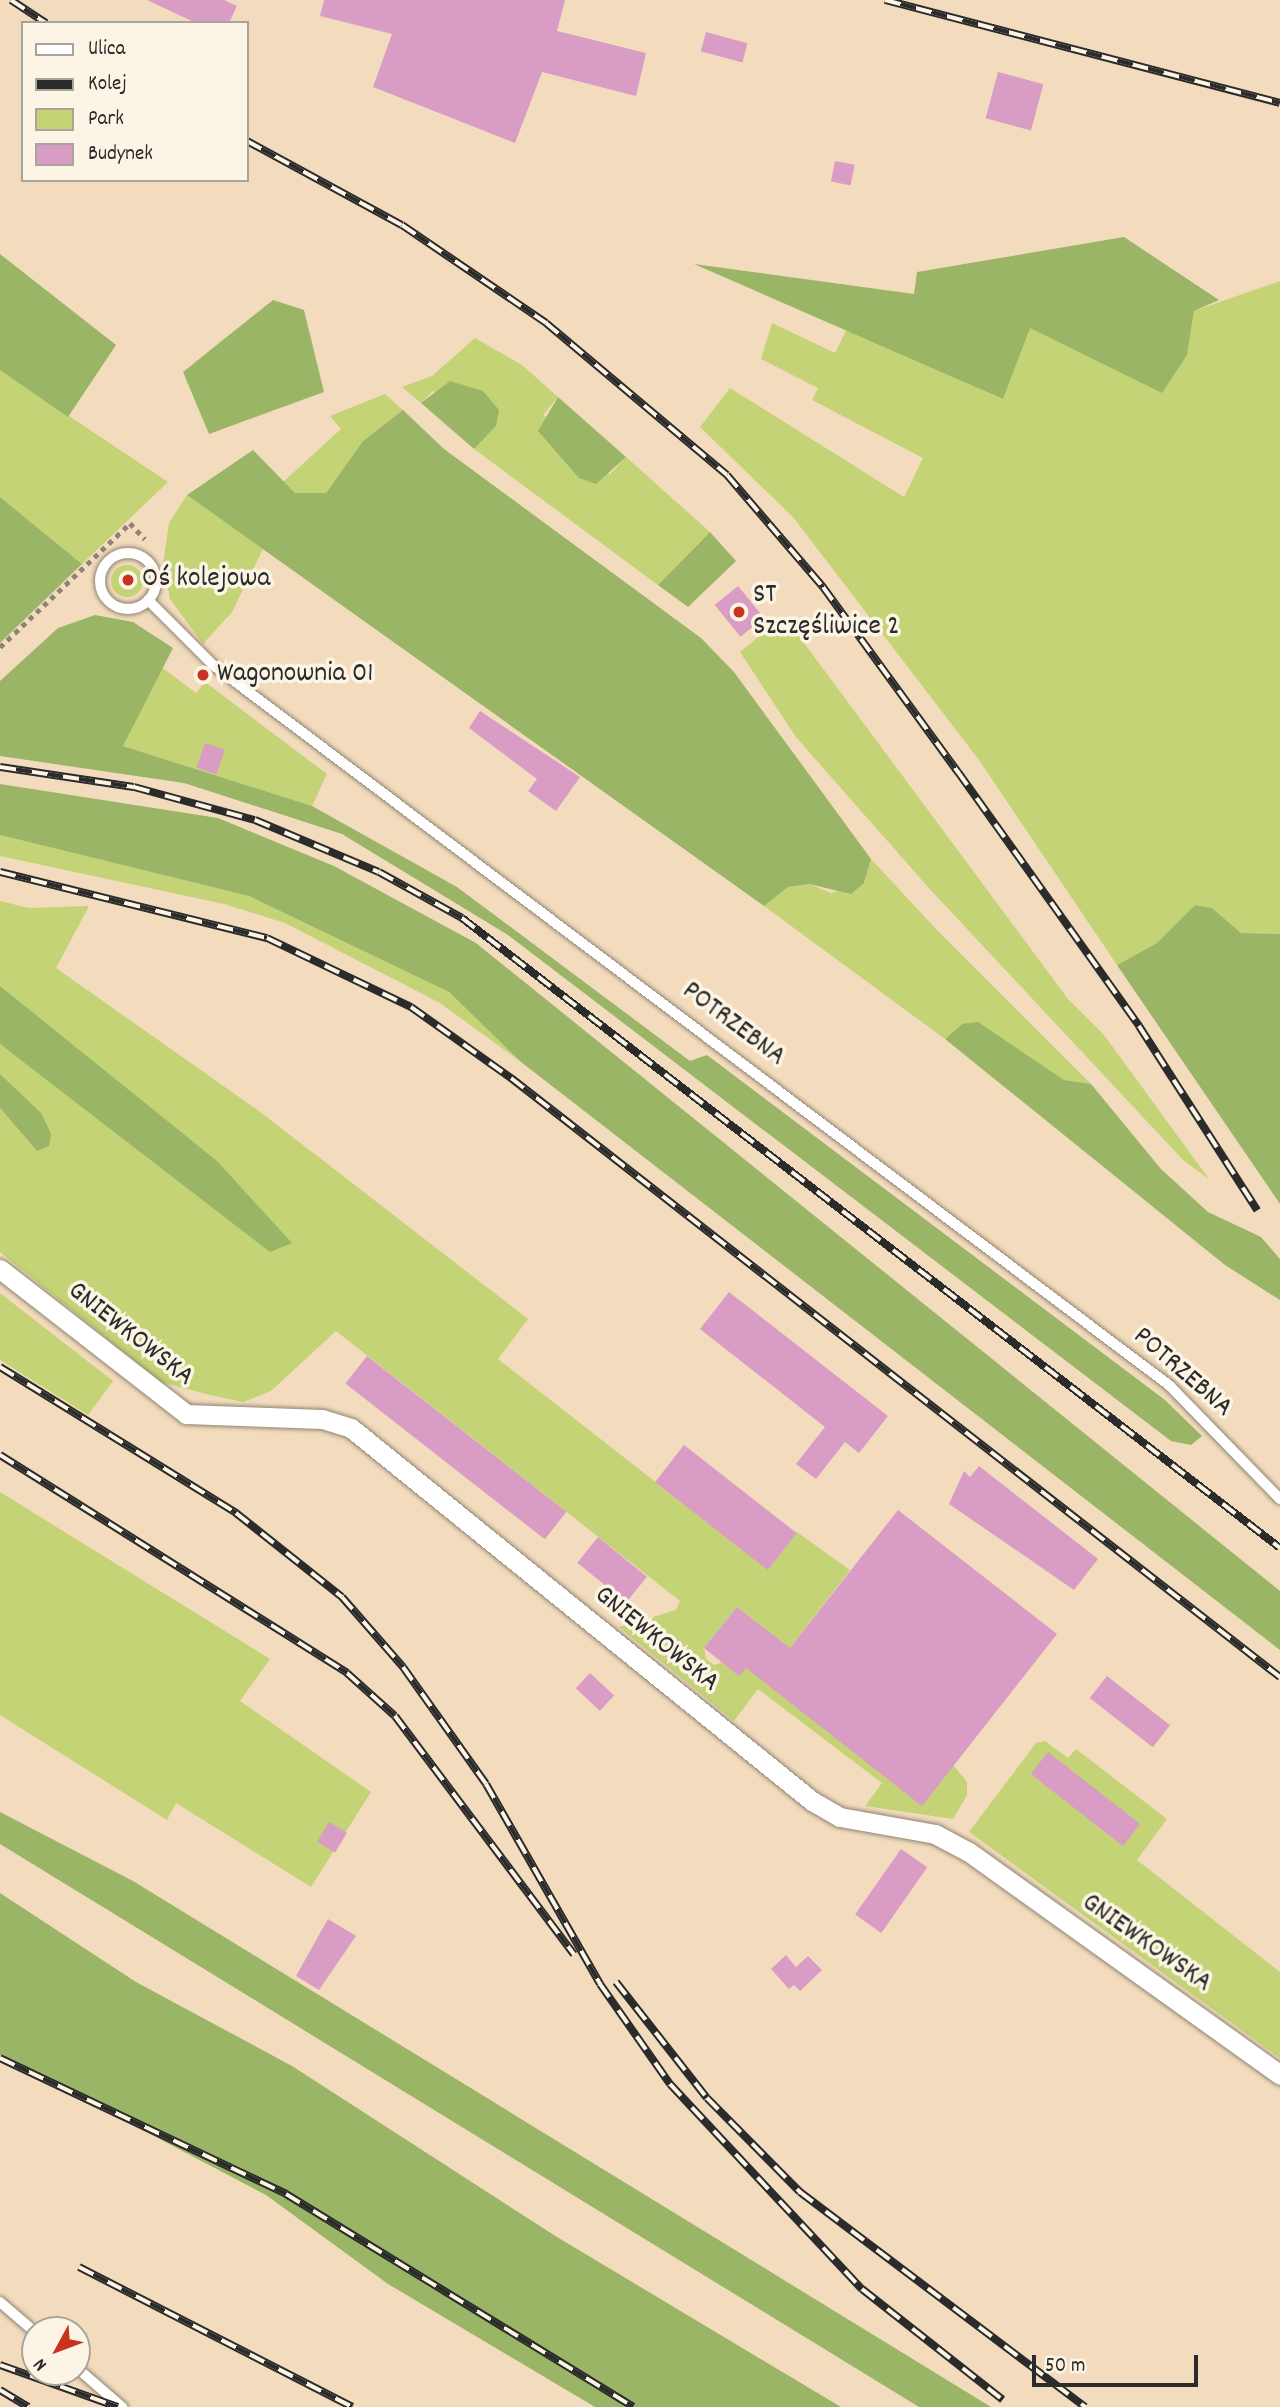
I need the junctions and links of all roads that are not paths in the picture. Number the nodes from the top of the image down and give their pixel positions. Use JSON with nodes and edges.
{"nodes":[{"id":1,"x":148,"y":600,"type":"junction"},
{"id":2,"x":0,"y":1269,"type":"edge"},
{"id":3,"x":1280,"y":1499,"type":"edge"},
{"id":4,"x":1280,"y":2075,"type":"edge"},
{"id":5,"x":0,"y":2302,"type":"edge"},
{"id":6,"x":21,"y":2320,"type":"edge"},
{"id":7,"x":91,"y":2380,"type":"edge"},
{"id":8,"x":122,"y":2407,"type":"edge"}],
"edges":[{"from":1,"to":1,"type":"lane"},
{"from":1,"to":3,"type":"lane","name":"POTRZEBNA"},
{"from":2,"to":4,"type":"street","name":"GNIEWKOWSKA"},
{"from":5,"to":6,"type":"lane"},
{"from":7,"to":8,"type":"lane"}]}
